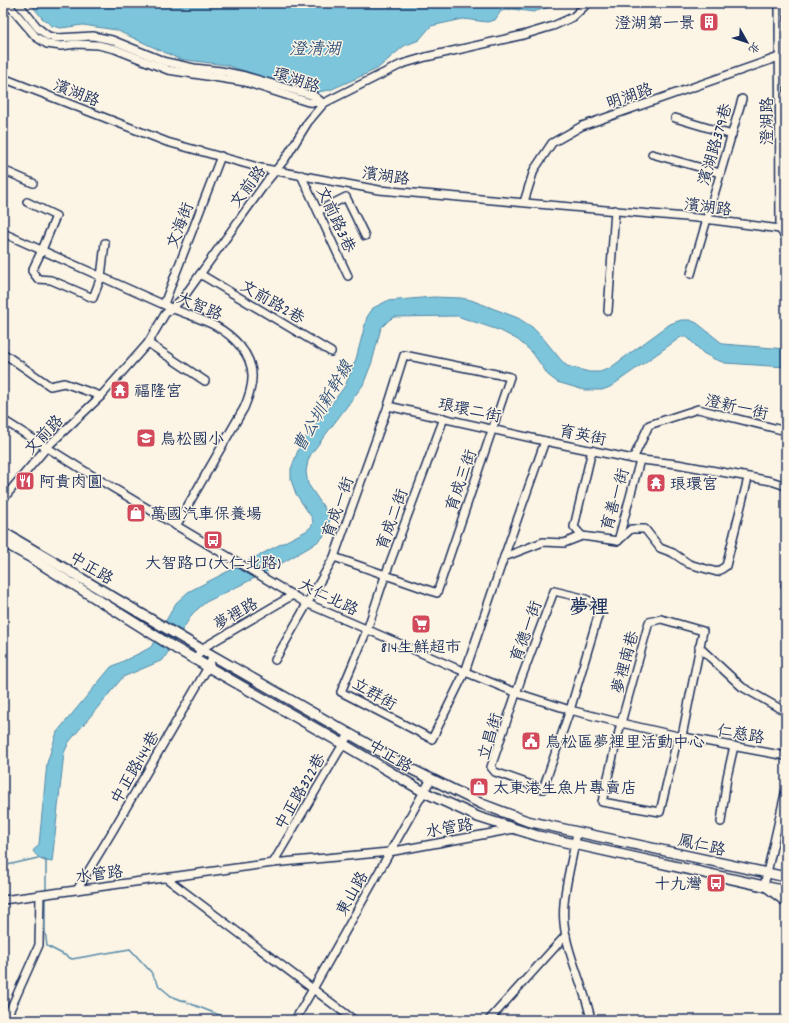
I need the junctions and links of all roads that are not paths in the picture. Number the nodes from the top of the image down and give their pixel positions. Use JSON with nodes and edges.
{"nodes":[{"id":1,"x":588,"y":3,"type":"edge"},
{"id":2,"x":779,"y":3,"type":"edge"},
{"id":3,"x":13,"y":4,"type":"edge"},
{"id":4,"x":779,"y":57,"type":"junction"},
{"id":5,"x":3,"y":78,"type":"edge"},
{"id":6,"x":742,"y":99,"type":"dead end"},
{"id":7,"x":324,"y":103,"type":"junction"},
{"id":8,"x":675,"y":118,"type":"dead end"},
{"id":9,"x":732,"y":135,"type":"junction"},
{"id":10,"x":652,"y":154,"type":"dead end"},
{"id":11,"x":220,"y":156,"type":"junction"},
{"id":12,"x":3,"y":170,"type":"edge"},
{"id":13,"x":276,"y":170,"type":"junction"},
{"id":14,"x":720,"y":173,"type":"junction"},
{"id":15,"x":300,"y":175,"type":"junction"},
{"id":16,"x":33,"y":183,"type":"dead end"},
{"id":17,"x":27,"y":202,"type":"dead end"},
{"id":18,"x":524,"y":202,"type":"junction"},
{"id":19,"x":615,"y":210,"type":"junction"},
{"id":20,"x":318,"y":211,"type":"junction"},
{"id":21,"x":707,"y":219,"type":"junction"},
{"id":22,"x":780,"y":229,"type":"junction"},
{"id":23,"x":3,"y":233,"type":"edge"},
{"id":24,"x":365,"y":236,"type":"dead end"},
{"id":25,"x":786,"y":238,"type":"edge"},
{"id":26,"x":105,"y":243,"type":"dead end"},
{"id":27,"x":42,"y":250,"type":"junction"},
{"id":28,"x":200,"y":274,"type":"junction"},
{"id":29,"x":691,"y":274,"type":"dead end"},
{"id":30,"x":348,"y":276,"type":"dead end"},
{"id":31,"x":101,"y":277,"type":"junction"},
{"id":32,"x":164,"y":304,"type":"junction"},
{"id":33,"x":171,"y":308,"type":"junction"},
{"id":34,"x":608,"y":311,"type":"dead end"},
{"id":35,"x":148,"y":343,"type":"junction"},
{"id":36,"x":331,"y":352,"type":"dead end"},
{"id":37,"x":3,"y":353,"type":"edge"},
{"id":38,"x":510,"y":377,"type":"joint"},
{"id":39,"x":205,"y":382,"type":"dead end"},
{"id":40,"x":101,"y":396,"type":"junction"},
{"id":41,"x":388,"y":406,"type":"junction"},
{"id":42,"x":444,"y":418,"type":"junction"},
{"id":43,"x":3,"y":420,"type":"edge"},
{"id":44,"x":492,"y":428,"type":"junction"},
{"id":45,"x":786,"y":432,"type":"edge"},
{"id":46,"x":545,"y":440,"type":"junction"},
{"id":47,"x":47,"y":447,"type":"junction"},
{"id":48,"x":592,"y":450,"type":"junction"},
{"id":49,"x":636,"y":459,"type":"junction"},
{"id":50,"x":748,"y":478,"type":"junction"},
{"id":51,"x":786,"y":486,"type":"edge"},
{"id":52,"x":3,"y":499,"type":"edge"},
{"id":53,"x":176,"y":526,"type":"junction"},
{"id":54,"x":3,"y":532,"type":"edge"},
{"id":55,"x":582,"y":536,"type":"junction"},
{"id":56,"x":618,"y":541,"type":"junction"},
{"id":57,"x":3,"y":542,"type":"edge"},
{"id":58,"x":504,"y":556,"type":"junction"},
{"id":59,"x":334,"y":557,"type":"junction"},
{"id":60,"x":385,"y":576,"type":"junction"},
{"id":61,"x":293,"y":595,"type":"junction"},
{"id":62,"x":306,"y":603,"type":"junction"},
{"id":63,"x":367,"y":630,"type":"junction"},
{"id":64,"x":700,"y":647,"type":"junction"},
{"id":65,"x":201,"y":649,"type":"junction"},
{"id":66,"x":213,"y":656,"type":"junction"},
{"id":67,"x":196,"y":660,"type":"junction"},
{"id":68,"x":275,"y":660,"type":"dead end"},
{"id":69,"x":208,"y":667,"type":"junction"},
{"id":70,"x":465,"y":672,"type":"junction"},
{"id":71,"x":517,"y":692,"type":"junction"},
{"id":72,"x":570,"y":710,"type":"junction"},
{"id":73,"x":786,"y":712,"type":"edge"},
{"id":74,"x":621,"y":723,"type":"junction"},
{"id":75,"x":349,"y":734,"type":"junction"},
{"id":76,"x":680,"y":736,"type":"junction"},
{"id":77,"x":432,"y":739,"type":"joint"},
{"id":78,"x":343,"y":744,"type":"junction"},
{"id":79,"x":734,"y":746,"type":"junction"},
{"id":80,"x":786,"y":756,"type":"edge"},
{"id":81,"x":431,"y":779,"type":"junction"},
{"id":82,"x":786,"y":789,"type":"edge"},
{"id":83,"x":424,"y":792,"type":"junction"},
{"id":84,"x":721,"y":822,"type":"dead end"},
{"id":85,"x":514,"y":830,"type":"junction"},
{"id":86,"x":577,"y":832,"type":"junction"},
{"id":87,"x":611,"y":839,"type":"joint"},
{"id":88,"x":575,"y":844,"type":"junction"},
{"id":89,"x":606,"y":851,"type":"joint"},
{"id":90,"x":390,"y":852,"type":"junction"},
{"id":91,"x":273,"y":863,"type":"junction"},
{"id":92,"x":766,"y":873,"type":"junction"},
{"id":93,"x":786,"y":877,"type":"edge"},
{"id":94,"x":166,"y":878,"type":"junction"},
{"id":95,"x":764,"y":886,"type":"junction"},
{"id":96,"x":77,"y":890,"type":"junction"},
{"id":97,"x":786,"y":891,"type":"edge"},
{"id":98,"x":41,"y":894,"type":"junction"},
{"id":99,"x":3,"y":900,"type":"edge"},
{"id":100,"x":786,"y":902,"type":"edge"},
{"id":101,"x":566,"y":935,"type":"junction"},
{"id":102,"x":314,"y":989,"type":"junction"},
{"id":103,"x":6,"y":1019,"type":"edge"},
{"id":104,"x":295,"y":1020,"type":"edge"},
{"id":105,"x":354,"y":1020,"type":"edge"},
{"id":106,"x":489,"y":1020,"type":"edge"},
{"id":107,"x":591,"y":1020,"type":"edge"}],
"edges":[{"from":1,"to":7,"type":"street","name":"文前路"},
{"from":2,"to":4,"type":"street","name":"澄湖路"},
{"from":3,"to":7,"type":"street","name":"環湖路"},
{"from":4,"to":18,"type":"street","name":"明湖路"},
{"from":4,"to":22,"type":"street","name":"澄湖路"},
{"from":5,"to":11,"type":"street","name":"濱湖路"},
{"from":6,"to":9,"type":"street","name":"濱湖路379巷"},
{"from":7,"to":13,"type":"street","name":"文前路"},
{"from":8,"to":9,"type":"street"},
{"from":9,"to":14,"type":"street","name":"濱湖路379巷"},
{"from":10,"to":14,"type":"street"},
{"from":11,"to":13,"type":"street","name":"濱湖路"},
{"from":11,"to":32,"type":"street","name":"文海街"},
{"from":12,"to":16,"type":"street"},
{"from":13,"to":15,"type":"street","name":"濱湖路"},
{"from":13,"to":28,"type":"street","name":"文前路"},
{"from":14,"to":21,"type":"street","name":"濱湖路379巷"},
{"from":15,"to":18,"type":"street","name":"濱湖路"},
{"from":15,"to":20,"type":"street","name":"文前路3巷"},
{"from":17,"to":27,"type":"street"},
{"from":18,"to":19,"type":"street","name":"濱湖路"},
{"from":19,"to":21,"type":"street","name":"濱湖路"},
{"from":19,"to":34,"type":"street"},
{"from":20,"to":24,"type":"street"},
{"from":20,"to":30,"type":"street","name":"文前路3巷"},
{"from":21,"to":22,"type":"street","name":"濱湖路"},
{"from":21,"to":29,"type":"street","name":"濱湖路379巷"},
{"from":22,"to":25,"type":"street"},
{"from":23,"to":27,"type":"street","name":"大智路"},
{"from":26,"to":31,"type":"street"},
{"from":27,"to":31,"type":"street","name":"大智路"},
{"from":27,"to":31,"type":"street"},
{"from":28,"to":33,"type":"street","name":"文前路"},
{"from":28,"to":36,"type":"street","name":"文前路2巷"},
{"from":31,"to":32,"type":"street","name":"大智路"},
{"from":32,"to":33,"type":"street","name":"大智路"},
{"from":33,"to":35,"type":"street","name":"文前路"},
{"from":33,"to":53,"type":"street","name":"大智路"},
{"from":35,"to":39,"type":"street"},
{"from":35,"to":40,"type":"street","name":"文前路"},
{"from":37,"to":40,"type":"street"},
{"from":38,"to":41,"type":"street","name":"育成一街"},
{"from":38,"to":44,"type":"street","name":"育成三街"},
{"from":40,"to":47,"type":"street","name":"文前路"},
{"from":41,"to":42,"type":"street","name":"琅環二街"},
{"from":41,"to":59,"type":"street","name":"育成一街"},
{"from":42,"to":44,"type":"street","name":"琅環二街"},
{"from":42,"to":60,"type":"street","name":"育成二街"},
{"from":43,"to":47,"type":"street","name":"大仁北路"},
{"from":44,"to":46,"type":"street","name":"琅環二街"},
{"from":44,"to":60,"type":"street","name":"育成三街"},
{"from":45,"to":49,"type":"street","name":"澄新一街"},
{"from":46,"to":48,"type":"street","name":"育英街"},
{"from":46,"to":58,"type":"street","name":"育英街"},
{"from":47,"to":52,"type":"street","name":"文前路"},
{"from":47,"to":53,"type":"street","name":"大仁北路"},
{"from":48,"to":49,"type":"street","name":"育英街"},
{"from":48,"to":55,"type":"street","name":"育善一街"},
{"from":49,"to":50,"type":"street","name":"育英街"},
{"from":49,"to":56,"type":"street","name":"育善一街"},
{"from":50,"to":51,"type":"street","name":"育英街"},
{"from":50,"to":56,"type":"street"},
{"from":53,"to":61,"type":"street","name":"大仁北路"},
{"from":54,"to":65,"type":"main road","name":"中正路"},
{"from":55,"to":56,"type":"street","name":"育善一街"},
{"from":55,"to":58,"type":"street"},
{"from":57,"to":67,"type":"main road","name":"中正路"},
{"from":58,"to":70,"type":"street","name":"育英街"},
{"from":59,"to":60,"type":"street"},
{"from":59,"to":62,"type":"street","name":"育成一街"},
{"from":60,"to":63,"type":"street","name":"育成二街"},
{"from":61,"to":62,"type":"street","name":"大仁北路"},
{"from":61,"to":65,"type":"street","name":"夢裡路"},
{"from":62,"to":63,"type":"street","name":"大仁北路"},
{"from":62,"to":68,"type":"street","name":"育成一街"},
{"from":63,"to":70,"type":"street","name":"大仁北路"},
{"from":63,"to":77,"type":"street","name":"立群街"},
{"from":64,"to":73,"type":"street"},
{"from":64,"to":74,"type":"street","name":"夢裡南巷"},
{"from":64,"to":76,"type":"street","name":"夢裡南巷"},
{"from":65,"to":66,"type":"main road","name":"中正路"},
{"from":65,"to":67,"type":"street"},
{"from":66,"to":69,"type":"street","name":"中正路144巷"},
{"from":66,"to":75,"type":"main road","name":"中正路"},
{"from":67,"to":69,"type":"main road","name":"中正路"},
{"from":69,"to":78,"type":"main road","name":"中正路"},
{"from":69,"to":96,"type":"street","name":"中正路144巷"},
{"from":70,"to":71,"type":"street","name":"大仁北路"},
{"from":70,"to":77,"type":"street","name":"育英街"},
{"from":71,"to":72,"type":"street","name":"大仁北路"},
{"from":71,"to":72,"type":"street","name":"立昌街"},
{"from":71,"to":72,"type":"street","name":"育德一街"},
{"from":72,"to":74,"type":"street","name":"大仁北路"},
{"from":74,"to":76,"type":"street","name":"仁慈路"},
{"from":74,"to":76,"type":"street","name":"夢裡南巷"},
{"from":75,"to":78,"type":"street","name":"中正路322巷"},
{"from":75,"to":81,"type":"main road","name":"中正路"},
{"from":76,"to":79,"type":"street","name":"仁慈路"},
{"from":78,"to":83,"type":"main road","name":"中正路"},
{"from":78,"to":91,"type":"street","name":"中正路322巷"},
{"from":79,"to":80,"type":"street","name":"仁慈路"},
{"from":79,"to":84,"type":"street"},
{"from":81,"to":83,"type":"street","name":"東山路"},
{"from":81,"to":86,"type":"main road","name":"中正路"},
{"from":82,"to":92,"type":"street"},
{"from":83,"to":85,"type":"main road","name":"中正路"},
{"from":83,"to":90,"type":"street","name":"東山路"},
{"from":85,"to":88,"type":"main road","name":"中正路"},
{"from":85,"to":90,"type":"street","name":"水管路"},
{"from":86,"to":87,"type":"main road","name":"中正路"},
{"from":86,"to":88,"type":"street"},
{"from":87,"to":92,"type":"main road","name":"鳳仁路"},
{"from":88,"to":89,"type":"main road","name":"中正路"},
{"from":88,"to":101,"type":"street"},
{"from":89,"to":95,"type":"main road","name":"鳳仁路"},
{"from":90,"to":91,"type":"street","name":"水管路"},
{"from":90,"to":102,"type":"street","name":"東山路"},
{"from":91,"to":94,"type":"street","name":"水管路"},
{"from":92,"to":93,"type":"main road","name":"鳳仁路"},
{"from":92,"to":95,"type":"street"},
{"from":94,"to":96,"type":"street","name":"水管路"},
{"from":94,"to":102,"type":"street"},
{"from":95,"to":97,"type":"main road","name":"鳳仁路"},
{"from":95,"to":100,"type":"street","name":"鳳仁路"},
{"from":96,"to":98,"type":"street","name":"水管路"},
{"from":98,"to":99,"type":"street","name":"水管路"},
{"from":98,"to":103,"type":"street"},
{"from":101,"to":106,"type":"street"},
{"from":101,"to":107,"type":"street"},
{"from":102,"to":104,"type":"street","name":"東山路"},
{"from":102,"to":105,"type":"street"}]}
